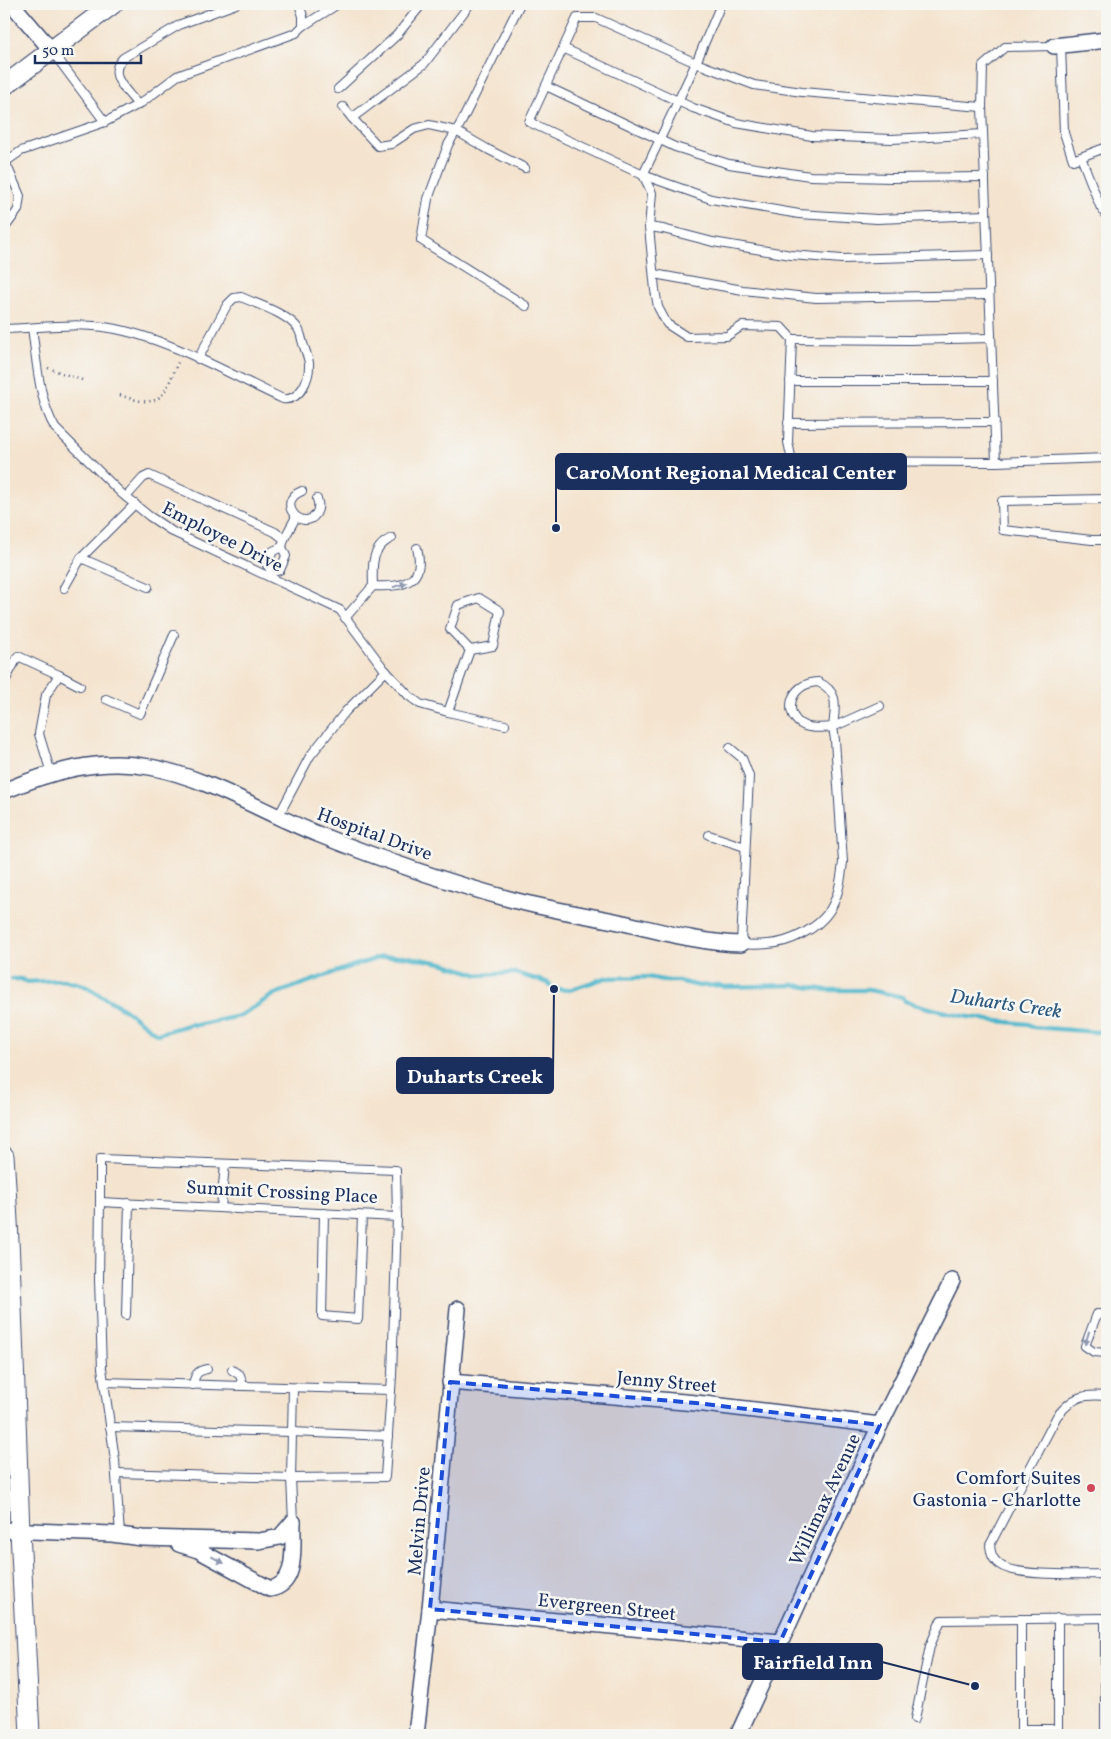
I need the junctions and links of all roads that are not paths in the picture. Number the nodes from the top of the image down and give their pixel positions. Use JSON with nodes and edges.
{"nodes":[{"id":1,"x":12,"y":4,"type":"edge"},
{"id":2,"x":113,"y":4,"type":"edge"},
{"id":3,"x":236,"y":4,"type":"edge"},
{"id":4,"x":298,"y":4,"type":"edge"},
{"id":5,"x":338,"y":4,"type":"edge"},
{"id":6,"x":422,"y":4,"type":"edge"},
{"id":7,"x":470,"y":4,"type":"edge"},
{"id":8,"x":520,"y":4,"type":"edge"},
{"id":9,"x":721,"y":4,"type":"edge"},
{"id":10,"x":303,"y":26,"type":"junction"},
{"id":11,"x":1107,"y":40,"type":"edge"},
{"id":12,"x":1057,"y":45,"type":"junction"},
{"id":13,"x":563,"y":48,"type":"junction"},
{"id":14,"x":52,"y":51,"type":"junction"},
{"id":15,"x":696,"y":63,"type":"junction"},
{"id":16,"x":4,"y":86,"type":"edge"},
{"id":17,"x":546,"y":86,"type":"junction"},
{"id":18,"x":338,"y":88,"type":"dead end"},
{"id":19,"x":677,"y":101,"type":"junction"},
{"id":20,"x":138,"y":105,"type":"junction"},
{"id":21,"x":343,"y":107,"type":"dead end"},
{"id":22,"x":982,"y":107,"type":"junction"},
{"id":23,"x":352,"y":118,"type":"junction"},
{"id":24,"x":105,"y":122,"type":"junction"},
{"id":25,"x":456,"y":132,"type":"junction"},
{"id":26,"x":983,"y":134,"type":"junction"},
{"id":27,"x":659,"y":139,"type":"junction"},
{"id":28,"x":1107,"y":147,"type":"edge"},
{"id":29,"x":1081,"y":158,"type":"junction"},
{"id":30,"x":5,"y":162,"type":"edge"},
{"id":31,"x":526,"y":168,"type":"dead end"},
{"id":32,"x":643,"y":175,"type":"junction"},
{"id":33,"x":985,"y":177,"type":"junction"},
{"id":34,"x":986,"y":215,"type":"junction"},
{"id":35,"x":1107,"y":217,"type":"edge"},
{"id":36,"x":649,"y":227,"type":"junction"},
{"id":37,"x":4,"y":229,"type":"edge"},
{"id":38,"x":988,"y":255,"type":"junction"},
{"id":39,"x":654,"y":274,"type":"junction"},
{"id":40,"x":989,"y":295,"type":"junction"},
{"id":41,"x":526,"y":306,"type":"dead end"},
{"id":42,"x":32,"y":328,"type":"junction"},
{"id":43,"x":4,"y":329,"type":"edge"},
{"id":44,"x":991,"y":338,"type":"junction"},
{"id":45,"x":792,"y":339,"type":"junction"},
{"id":46,"x":198,"y":359,"type":"junction"},
{"id":47,"x":790,"y":381,"type":"junction"},
{"id":48,"x":993,"y":381,"type":"junction"},
{"id":49,"x":994,"y":422,"type":"junction"},
{"id":50,"x":788,"y":423,"type":"junction"},
{"id":51,"x":1107,"y":458,"type":"edge"},
{"id":52,"x":996,"y":462,"type":"junction"},
{"id":53,"x":302,"y":491,"type":"dead end"},
{"id":54,"x":126,"y":497,"type":"junction"},
{"id":55,"x":317,"y":499,"type":"dead end"},
{"id":56,"x":1107,"y":499,"type":"edge"},
{"id":57,"x":135,"y":504,"type":"junction"},
{"id":58,"x":296,"y":517,"type":"junction"},
{"id":59,"x":392,"y":538,"type":"dead end"},
{"id":60,"x":1107,"y":540,"type":"edge"},
{"id":61,"x":283,"y":543,"type":"junction"},
{"id":62,"x":417,"y":548,"type":"dead end"},
{"id":63,"x":81,"y":558,"type":"junction"},
{"id":64,"x":271,"y":575,"type":"junction"},
{"id":65,"x":374,"y":586,"type":"junction"},
{"id":66,"x":148,"y":587,"type":"dead end"},
{"id":67,"x":64,"y":588,"type":"dead end"},
{"id":68,"x":345,"y":618,"type":"junction"},
{"id":69,"x":174,"y":636,"type":"dead end"},
{"id":70,"x":470,"y":650,"type":"junction"},
{"id":71,"x":386,"y":672,"type":"junction"},
{"id":72,"x":59,"y":675,"type":"junction"},
{"id":73,"x":4,"y":683,"type":"edge"},
{"id":74,"x":80,"y":686,"type":"dead end"},
{"id":75,"x":106,"y":699,"type":"dead end"},
{"id":76,"x":880,"y":706,"type":"dead end"},
{"id":77,"x":448,"y":712,"type":"junction"},
{"id":78,"x":505,"y":725,"type":"dead end"},
{"id":79,"x":832,"y":727,"type":"junction"},
{"id":80,"x":730,"y":748,"type":"dead end"},
{"id":81,"x":51,"y":773,"type":"junction"},
{"id":82,"x":4,"y":791,"type":"edge"},
{"id":83,"x":278,"y":817,"type":"junction"},
{"id":84,"x":708,"y":835,"type":"dead end"},
{"id":85,"x":745,"y":847,"type":"junction"},
{"id":86,"x":741,"y":944,"type":"junction"},
{"id":87,"x":4,"y":1156,"type":"edge"},
{"id":88,"x":225,"y":1164,"type":"junction"},
{"id":89,"x":100,"y":1202,"type":"junction"},
{"id":90,"x":129,"y":1203,"type":"junction"},
{"id":91,"x":221,"y":1208,"type":"junction"},
{"id":92,"x":324,"y":1213,"type":"junction"},
{"id":93,"x":362,"y":1216,"type":"junction"},
{"id":94,"x":397,"y":1217,"type":"junction"},
{"id":95,"x":952,"y":1281,"type":"dead end"},
{"id":96,"x":458,"y":1309,"type":"dead end"},
{"id":97,"x":1107,"y":1314,"type":"edge"},
{"id":98,"x":126,"y":1315,"type":"dead end"},
{"id":99,"x":1107,"y":1353,"type":"edge"},
{"id":100,"x":207,"y":1369,"type":"dead end"},
{"id":101,"x":232,"y":1370,"type":"dead end"},
{"id":102,"x":104,"y":1382,"type":"junction"},
{"id":103,"x":450,"y":1382,"type":"junction"},
{"id":104,"x":193,"y":1385,"type":"junction"},
{"id":105,"x":243,"y":1386,"type":"junction"},
{"id":106,"x":293,"y":1388,"type":"junction"},
{"id":107,"x":391,"y":1390,"type":"junction"},
{"id":108,"x":1107,"y":1396,"type":"edge"},
{"id":109,"x":880,"y":1425,"type":"junction"},
{"id":110,"x":110,"y":1427,"type":"junction"},
{"id":111,"x":292,"y":1432,"type":"junction"},
{"id":112,"x":388,"y":1436,"type":"junction"},
{"id":113,"x":116,"y":1473,"type":"junction"},
{"id":114,"x":290,"y":1478,"type":"junction"},
{"id":115,"x":293,"y":1522,"type":"junction"},
{"id":116,"x":12,"y":1530,"type":"edge"},
{"id":117,"x":120,"y":1535,"type":"junction"},
{"id":118,"x":156,"y":1538,"type":"junction"},
{"id":119,"x":1107,"y":1574,"type":"edge"},
{"id":120,"x":430,"y":1609,"type":"junction"},
{"id":121,"x":1058,"y":1618,"type":"junction"},
{"id":122,"x":1106,"y":1618,"type":"edge"},
{"id":123,"x":1021,"y":1619,"type":"junction"},
{"id":124,"x":780,"y":1642,"type":"junction"},
{"id":125,"x":915,"y":1720,"type":"dead end"},
{"id":126,"x":30,"y":1735,"type":"edge"},
{"id":127,"x":416,"y":1735,"type":"edge"},
{"id":128,"x":738,"y":1735,"type":"edge"},
{"id":129,"x":1105,"y":1735,"type":"edge"}],
"edges":[{"from":1,"to":14,"type":"street"},
{"from":2,"to":14,"type":"street"},
{"from":3,"to":20,"type":"lane"},
{"from":4,"to":10,"type":"lane"},
{"from":5,"to":10,"type":"lane"},
{"from":6,"to":18,"type":"lane"},
{"from":7,"to":23,"type":"lane"},
{"from":8,"to":25,"type":"lane"},
{"from":9,"to":15,"type":"lane"},
{"from":10,"to":20,"type":"lane"},
{"from":11,"to":12,"type":"street"},
{"from":12,"to":22,"type":"lane"},
{"from":12,"to":29,"type":"lane"},
{"from":13,"to":15,"type":"lane"},
{"from":13,"to":17,"type":"lane"},
{"from":13,"to":19,"type":"lane"},
{"from":14,"to":16,"type":"street"},
{"from":14,"to":24,"type":"lane"},
{"from":15,"to":19,"type":"lane"},
{"from":15,"to":22,"type":"lane"},
{"from":17,"to":27,"type":"lane"},
{"from":17,"to":32,"type":"lane"},
{"from":19,"to":26,"type":"lane"},
{"from":19,"to":27,"type":"lane"},
{"from":20,"to":24,"type":"lane"},
{"from":21,"to":23,"type":"lane"},
{"from":22,"to":26,"type":"lane"},
{"from":23,"to":25,"type":"lane"},
{"from":24,"to":30,"type":"lane"},
{"from":25,"to":31,"type":"lane"},
{"from":25,"to":41,"type":"lane"},
{"from":26,"to":33,"type":"lane"},
{"from":27,"to":32,"type":"lane"},
{"from":27,"to":33,"type":"lane"},
{"from":28,"to":29,"type":"lane"},
{"from":29,"to":35,"type":"lane"},
{"from":30,"to":37,"type":"lane"},
{"from":32,"to":34,"type":"lane"},
{"from":32,"to":36,"type":"lane"},
{"from":33,"to":34,"type":"lane"},
{"from":34,"to":38,"type":"lane"},
{"from":36,"to":38,"type":"lane"},
{"from":36,"to":39,"type":"lane"},
{"from":38,"to":40,"type":"lane"},
{"from":39,"to":40,"type":"lane"},
{"from":39,"to":45,"type":"lane"},
{"from":40,"to":44,"type":"lane"},
{"from":42,"to":43,"type":"lane"},
{"from":42,"to":46,"type":"lane"},
{"from":42,"to":54,"type":"lane","name":"Employee Drive"},
{"from":44,"to":45,"type":"lane"},
{"from":44,"to":48,"type":"lane"},
{"from":45,"to":47,"type":"lane"},
{"from":46,"to":46,"type":"lane"},
{"from":47,"to":48,"type":"lane"},
{"from":47,"to":50,"type":"lane"},
{"from":48,"to":49,"type":"lane"},
{"from":49,"to":50,"type":"lane"},
{"from":49,"to":52,"type":"lane"},
{"from":50,"to":52,"type":"lane"},
{"from":51,"to":52,"type":"lane"},
{"from":53,"to":58,"type":"lane"},
{"from":54,"to":57,"type":"lane","name":"Employee Drive"},
{"from":54,"to":61,"type":"lane"},
{"from":55,"to":58,"type":"lane"},
{"from":56,"to":60,"type":"lane"},
{"from":57,"to":63,"type":"lane"},
{"from":57,"to":64,"type":"lane","name":"Employee Drive"},
{"from":58,"to":61,"type":"lane"},
{"from":59,"to":65,"type":"lane"},
{"from":61,"to":64,"type":"lane"},
{"from":61,"to":64,"type":"lane"},
{"from":65,"to":62,"type":"lane","one_way":true},
{"from":63,"to":66,"type":"lane"},
{"from":63,"to":67,"type":"lane"},
{"from":64,"to":68,"type":"lane","name":"Employee Drive"},
{"from":65,"to":68,"type":"lane"},
{"from":68,"to":71,"type":"lane","name":"Employee Drive"},
{"from":69,"to":75,"type":"lane"},
{"from":70,"to":70,"type":"lane"},
{"from":70,"to":77,"type":"lane"},
{"from":71,"to":77,"type":"lane","name":"Employee Drive"},
{"from":71,"to":83,"type":"lane"},
{"from":72,"to":73,"type":"lane"},
{"from":72,"to":74,"type":"lane"},
{"from":72,"to":81,"type":"lane"},
{"from":76,"to":79,"type":"lane"},
{"from":77,"to":78,"type":"lane","name":"Employee Drive"},
{"from":79,"to":79,"type":"lane"},
{"from":79,"to":86,"type":"lane"},
{"from":80,"to":85,"type":"lane"},
{"from":81,"to":82,"type":"street","name":"Hospital Drive"},
{"from":81,"to":83,"type":"street","name":"Hospital Drive"},
{"from":83,"to":86,"type":"street","name":"Hospital Drive"},
{"from":84,"to":85,"type":"lane"},
{"from":85,"to":86,"type":"lane"},
{"from":87,"to":116,"type":"street"},
{"from":88,"to":89,"type":"lane"},
{"from":88,"to":91,"type":"lane"},
{"from":88,"to":94,"type":"lane"},
{"from":89,"to":90,"type":"lane","name":"Summit Crossing Place"},
{"from":89,"to":102,"type":"lane"},
{"from":90,"to":91,"type":"lane","name":"Summit Crossing Place"},
{"from":90,"to":98,"type":"lane"},
{"from":91,"to":92,"type":"lane","name":"Summit Crossing Place"},
{"from":92,"to":93,"type":"lane","name":"Summit Crossing Place"},
{"from":92,"to":93,"type":"lane"},
{"from":93,"to":94,"type":"lane","name":"Summit Crossing Place"},
{"from":94,"to":107,"type":"lane","name":"Summit Crossing Place"},
{"from":95,"to":109,"type":"street","name":"Willimax Avenue"},
{"from":96,"to":103,"type":"street","name":"Melvin Drive"},
{"from":97,"to":99,"type":"lane","one_way":true},
{"from":100,"to":104,"type":"lane"},
{"from":101,"to":105,"type":"lane"},
{"from":102,"to":104,"type":"lane"},
{"from":102,"to":110,"type":"lane"},
{"from":103,"to":109,"type":"street","name":"Jenny Street"},
{"from":103,"to":120,"type":"street","name":"Melvin Drive"},
{"from":104,"to":105,"type":"lane"},
{"from":105,"to":106,"type":"lane"},
{"from":106,"to":107,"type":"lane"},
{"from":106,"to":111,"type":"lane"},
{"from":107,"to":112,"type":"lane","name":"Summit Crossing Place"},
{"from":108,"to":119,"type":"lane"},
{"from":109,"to":124,"type":"street","name":"Willimax Avenue"},
{"from":110,"to":111,"type":"lane"},
{"from":110,"to":113,"type":"lane"},
{"from":111,"to":112,"type":"lane"},
{"from":111,"to":114,"type":"lane"},
{"from":112,"to":114,"type":"lane","name":"Summit Crossing Place"},
{"from":113,"to":114,"type":"lane"},
{"from":113,"to":117,"type":"lane"},
{"from":114,"to":115,"type":"lane"},
{"from":115,"to":118,"type":"street"},
{"from":118,"to":115,"type":"street","one_way":true},
{"from":116,"to":117,"type":"street"},
{"from":116,"to":126,"type":"street"},
{"from":117,"to":118,"type":"street"},
{"from":120,"to":124,"type":"street","name":"Evergreen Street"},
{"from":120,"to":127,"type":"street","name":"Melvin Drive"},
{"from":121,"to":122,"type":"lane"},
{"from":121,"to":123,"type":"lane"},
{"from":121,"to":123,"type":"lane"},
{"from":122,"to":129,"type":"lane"},
{"from":123,"to":125,"type":"lane"},
{"from":124,"to":128,"type":"street","name":"Willimax Avenue"}]}
